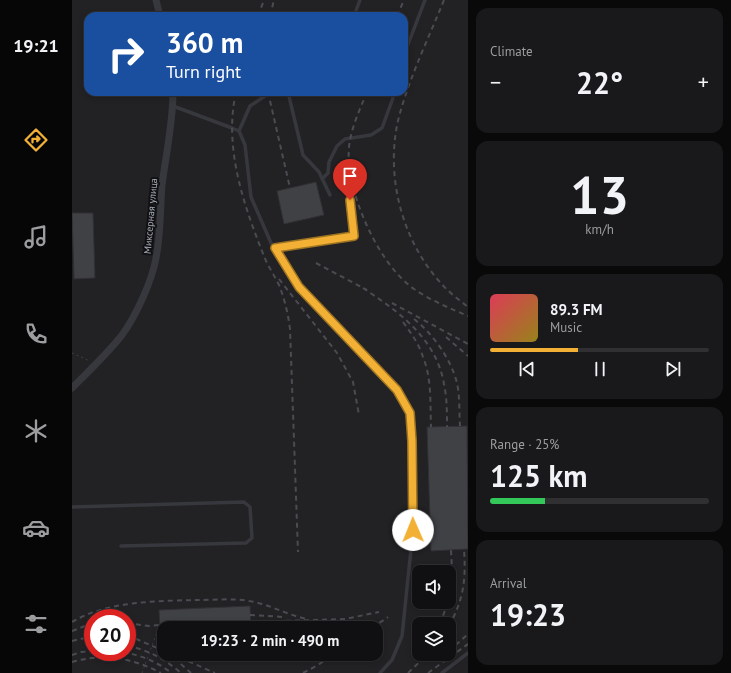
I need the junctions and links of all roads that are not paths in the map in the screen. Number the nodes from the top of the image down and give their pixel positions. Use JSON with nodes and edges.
{"nodes":[{"id":1,"x":156,"y":0,"type":"edge"},
{"id":2,"x":360,"y":0,"type":"edge"},
{"id":3,"x":425,"y":0,"type":"edge"},
{"id":4,"x":159,"y":12,"type":"edge"},
{"id":5,"x":356,"y":12,"type":"edge"},
{"id":6,"x":408,"y":45,"type":"edge"},
{"id":7,"x":173,"y":96,"type":"edge"},
{"id":8,"x":266,"y":96,"type":"edge"},
{"id":9,"x":289,"y":96,"type":"edge"},
{"id":10,"x":392,"y":96,"type":"edge"},
{"id":11,"x":173,"y":106,"type":"junction"},
{"id":12,"x":239,"y":131,"type":"junction"},
{"id":13,"x":322,"y":179,"type":"junction"},
{"id":14,"x":330,"y":195,"type":"dead end"},
{"id":15,"x":350,"y":200,"type":"dead end"},
{"id":16,"x":275,"y":248,"type":"junction"},
{"id":17,"x":72,"y":388,"type":"edge"},
{"id":18,"x":72,"y":507,"type":"edge"},
{"id":19,"x":121,"y":546,"type":"dead end"},
{"id":20,"x":468,"y":653,"type":"edge"},
{"id":21,"x":380,"y":673,"type":"edge"},
{"id":22,"x":442,"y":673,"type":"edge"}],
"edges":[{"from":1,"to":4,"type":"street"},
{"from":2,"to":5,"type":"lane"},
{"from":3,"to":6,"type":"lane"},
{"from":7,"to":11,"type":"street","name":"Миксерная улица"},
{"from":8,"to":12,"type":"lane"},
{"from":9,"to":13,"type":"lane"},
{"from":10,"to":13,"type":"lane"},
{"from":11,"to":12,"type":"lane"},
{"from":11,"to":17,"type":"street","name":"Миксерная улица"},
{"from":12,"to":16,"type":"lane"},
{"from":13,"to":14,"type":"lane"},
{"from":15,"to":16,"type":"lane"},
{"from":16,"to":21,"type":"lane"},
{"from":18,"to":19,"type":"lane"},
{"from":20,"to":22,"type":"lane"}]}
